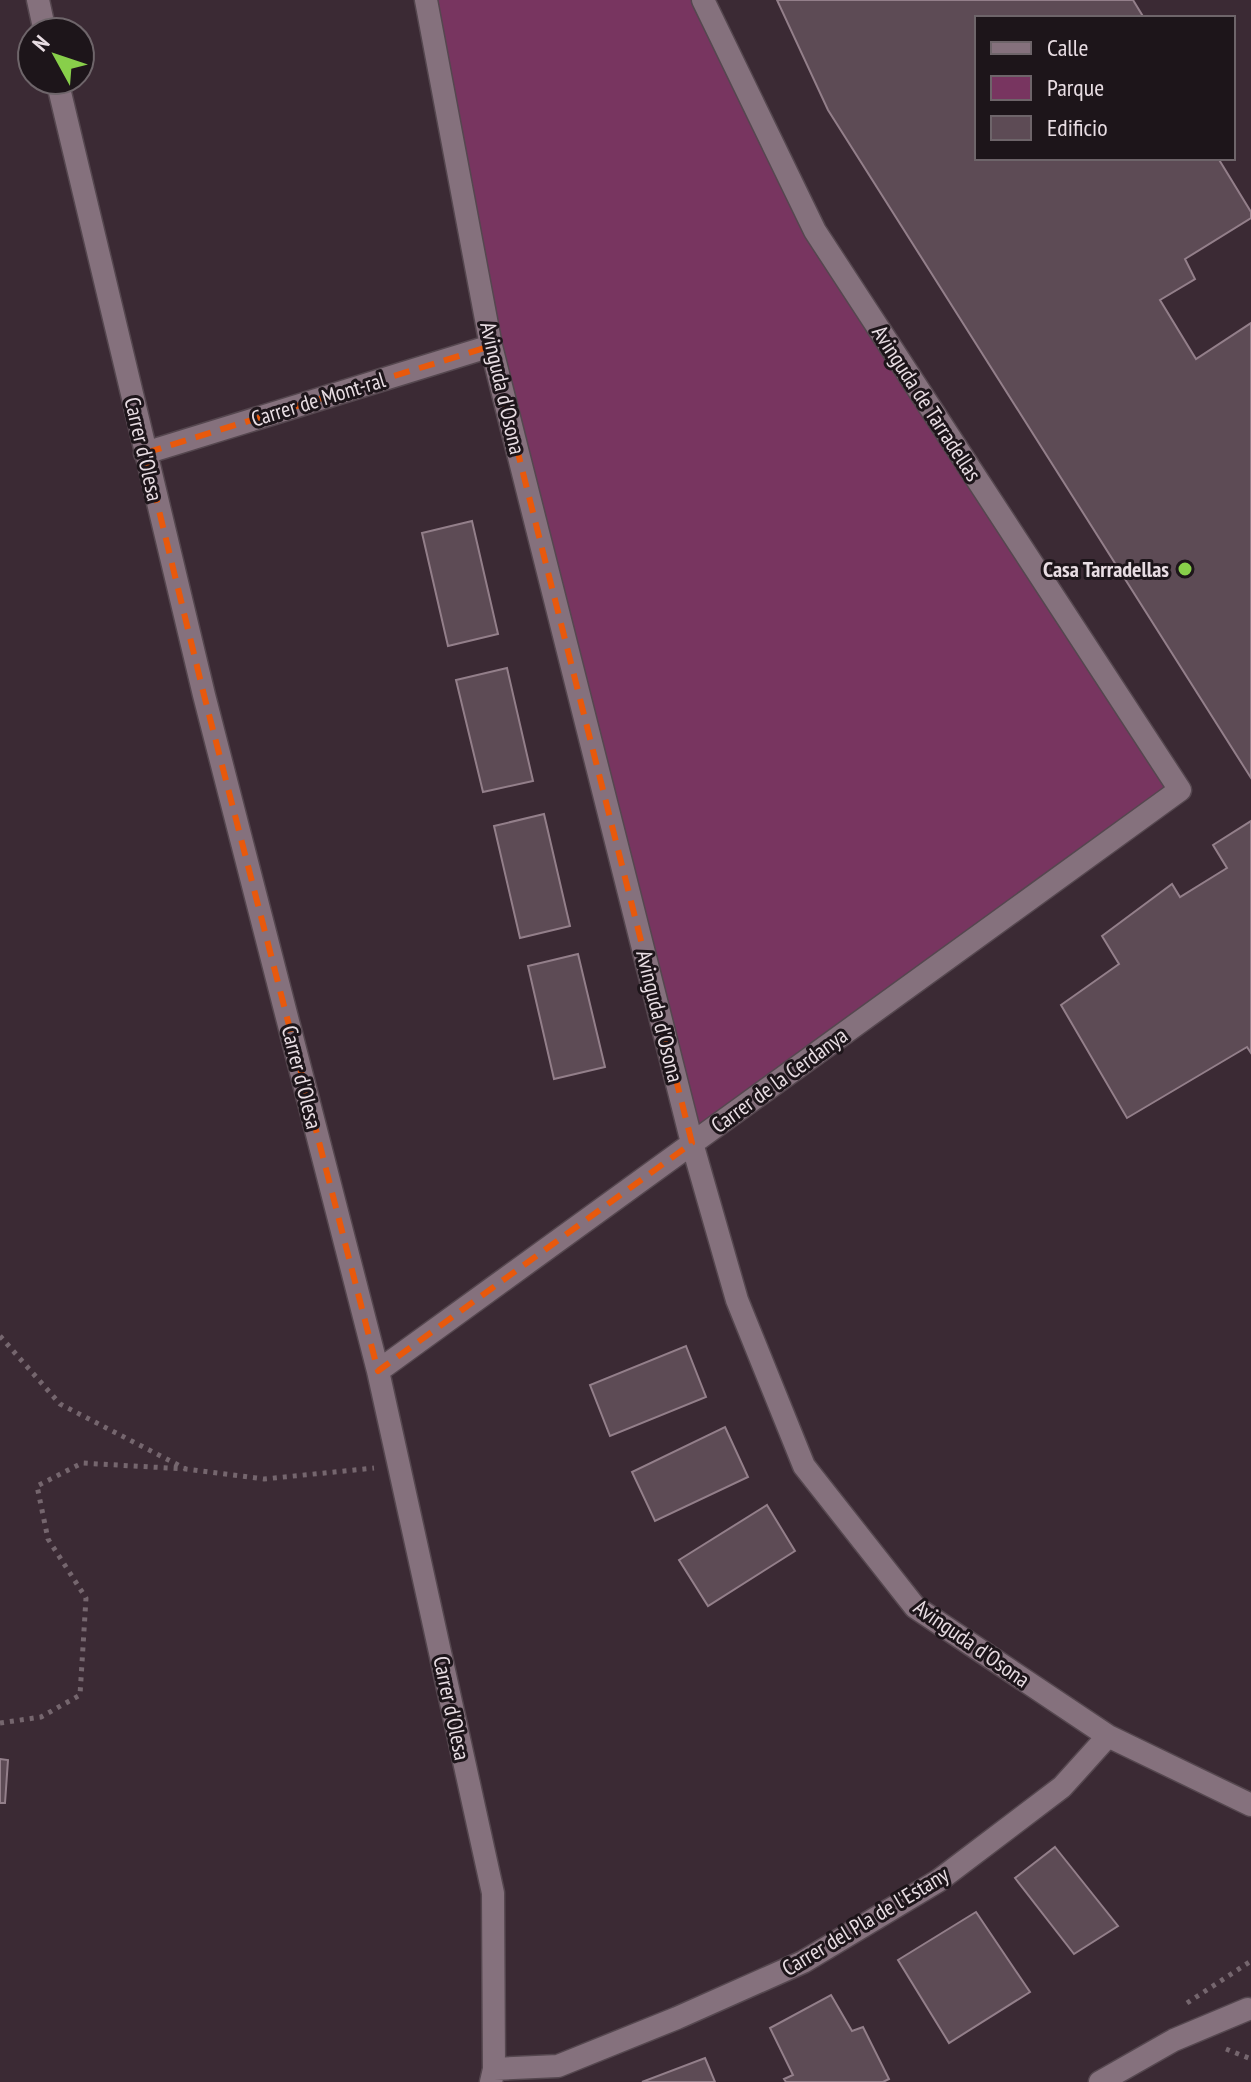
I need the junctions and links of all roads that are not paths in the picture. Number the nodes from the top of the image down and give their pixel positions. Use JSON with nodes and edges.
{"nodes":[{"id":1,"x":426,"y":0,"type":"edge"},
{"id":2,"x":703,"y":0,"type":"edge"},
{"id":3,"x":61,"y":96,"type":"edge"},
{"id":4,"x":491,"y":346,"type":"junction"},
{"id":5,"x":145,"y":453,"type":"junction"},
{"id":6,"x":1180,"y":790,"type":"joint"},
{"id":7,"x":692,"y":1143,"type":"junction"},
{"id":8,"x":378,"y":1371,"type":"junction"},
{"id":9,"x":1108,"y":1736,"type":"junction"},
{"id":10,"x":1251,"y":1805,"type":"edge"},
{"id":11,"x":1250,"y":2008,"type":"edge"},
{"id":12,"x":493,"y":2075,"type":"edge"},
{"id":13,"x":1100,"y":2082,"type":"edge"}],
"edges":[{"from":1,"to":4,"type":"street","name":"Avinguda d'Osona"},
{"from":2,"to":6,"type":"street","name":"Avinguda de Tarradellas"},
{"from":3,"to":5,"type":"street","name":"Carrer d'Olesa"},
{"from":4,"to":5,"type":"street","name":"Carrer de Mont-ral"},
{"from":4,"to":7,"type":"street","name":"Avinguda d'Osona"},
{"from":5,"to":8,"type":"street","name":"Carrer d'Olesa"},
{"from":6,"to":7,"type":"street","name":"Carrer de la Cerdanya"},
{"from":7,"to":8,"type":"street","name":"Carrer de la Cerdanya"},
{"from":7,"to":9,"type":"street","name":"Avinguda d'Osona"},
{"from":8,"to":12,"type":"street","name":"Carrer d'Olesa"},
{"from":9,"to":10,"type":"street","name":"Avinguda d'Osona"},
{"from":9,"to":12,"type":"street","name":"Carrer del Pla de l'Estany"},
{"from":11,"to":13,"type":"street"}]}
